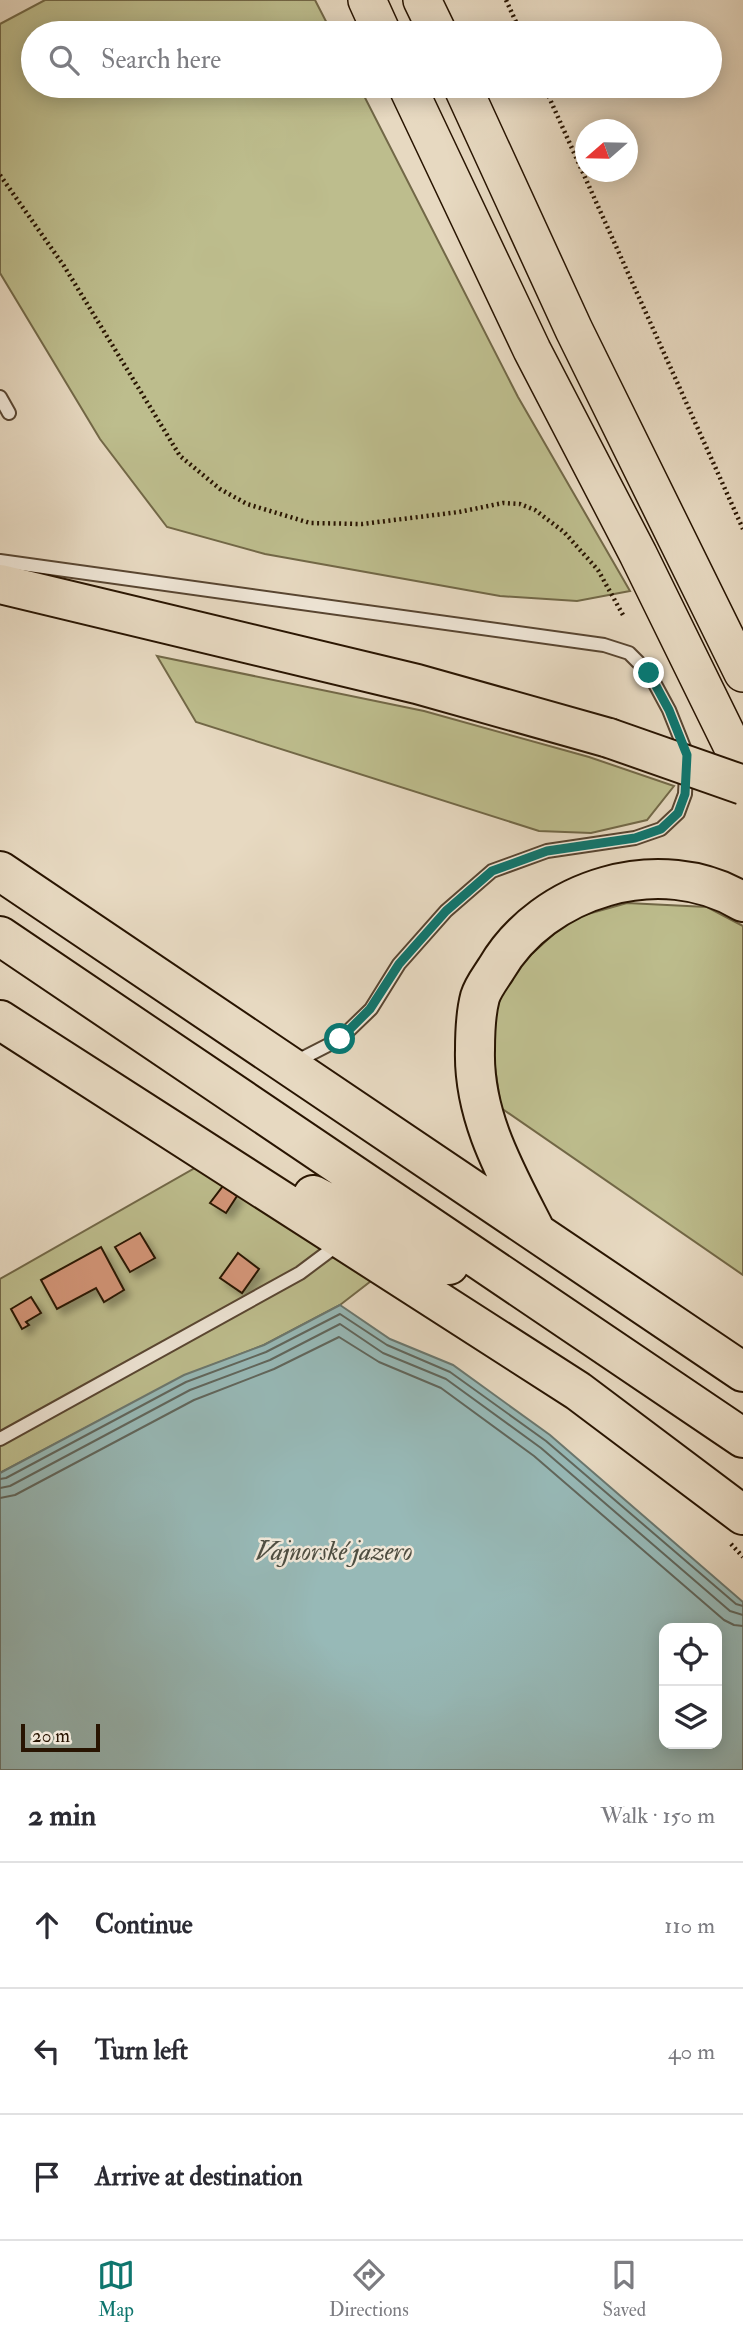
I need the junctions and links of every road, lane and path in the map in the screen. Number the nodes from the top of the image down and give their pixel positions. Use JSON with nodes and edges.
{"nodes":[{"id":1,"x":367,"y":0,"type":"edge"},
{"id":2,"x":422,"y":0,"type":"edge"},
{"id":3,"x":506,"y":0,"type":"edge"},
{"id":4,"x":377,"y":21,"type":"edge"},
{"id":5,"x":432,"y":21,"type":"edge"},
{"id":6,"x":516,"y":21,"type":"edge"},
{"id":7,"x":413,"y":98,"type":"edge"},
{"id":8,"x":468,"y":98,"type":"edge"},
{"id":9,"x":549,"y":98,"type":"edge"},
{"id":10,"x":0,"y":175,"type":"edge"},
{"id":11,"x":0,"y":397,"type":"edge"},
{"id":12,"x":9,"y":413,"type":"dead end"},
{"id":13,"x":743,"y":529,"type":"edge"},
{"id":14,"x":0,"y":561,"type":"edge"},
{"id":15,"x":0,"y":584,"type":"edge"},
{"id":16,"x":623,"y":615,"type":"dead end"},
{"id":17,"x":743,"y":673,"type":"edge"},
{"id":18,"x":743,"y":768,"type":"edge"},
{"id":19,"x":743,"y":785,"type":"edge"},
{"id":20,"x":0,"y":871,"type":"edge"},
{"id":21,"x":743,"y":902,"type":"edge"},
{"id":22,"x":0,"y":936,"type":"edge"},
{"id":23,"x":0,"y":1020,"type":"edge"},
{"id":24,"x":290,"y":1065,"type":"junction"},
{"id":25,"x":103,"y":1086,"type":"junction"},
{"id":26,"x":536,"y":1232,"type":"junction"},
{"id":27,"x":332,"y":1249,"type":"dead end"},
{"id":28,"x":610,"y":1349,"type":"junction"},
{"id":29,"x":743,"y":1372,"type":"edge"},
{"id":30,"x":743,"y":1438,"type":"edge"},
{"id":31,"x":0,"y":1439,"type":"edge"},
{"id":32,"x":743,"y":1515,"type":"edge"}],
"edges":[{"from":1,"to":4,"type":"main road"},
{"from":2,"to":5,"type":"main road"},
{"from":3,"to":6,"type":"path"},
{"from":7,"to":18,"type":"main road"},
{"from":8,"to":17,"type":"main road"},
{"from":9,"to":13,"type":"path"},
{"from":10,"to":16,"type":"path"},
{"from":11,"to":12,"type":"lane"},
{"from":14,"to":24,"type":"lane"},
{"from":15,"to":19,"type":"highway","bridge":true},
{"from":20,"to":24,"type":"highway"},
{"from":21,"to":26,"type":"highway"},
{"from":22,"to":28,"type":"highway"},
{"from":23,"to":25,"type":"highway"},
{"from":24,"to":26,"type":"highway"},
{"from":25,"to":28,"type":"highway"},
{"from":25,"to":32,"type":"highway"},
{"from":26,"to":29,"type":"highway"},
{"from":27,"to":31,"type":"lane"},
{"from":28,"to":30,"type":"highway"}]}
